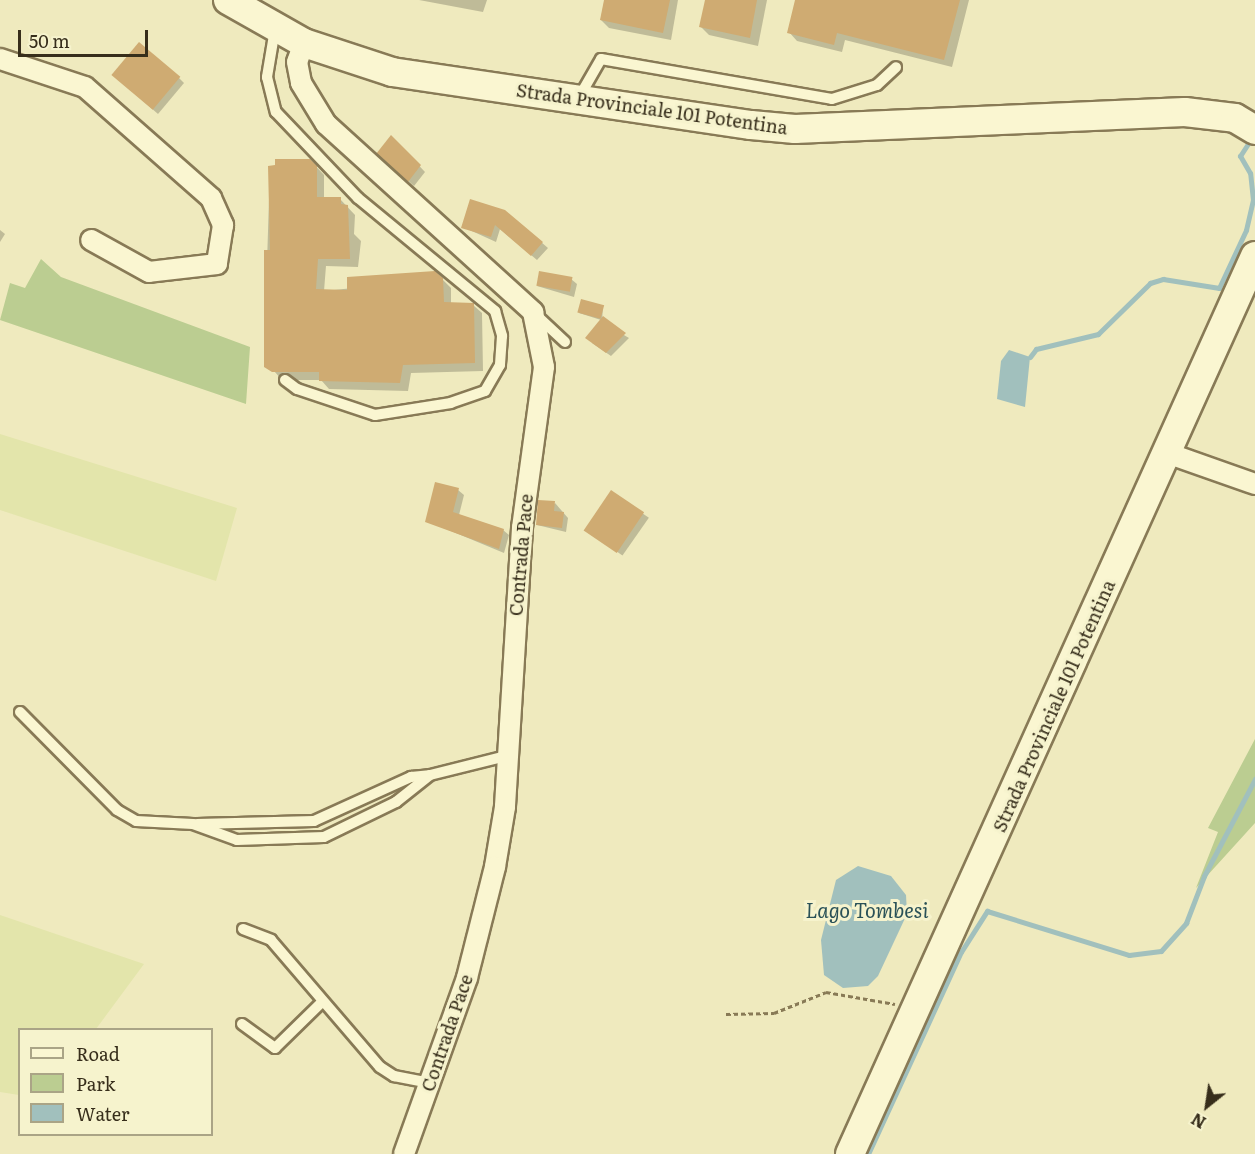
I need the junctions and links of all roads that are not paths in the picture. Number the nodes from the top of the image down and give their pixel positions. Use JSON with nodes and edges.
{"nodes":[{"id":1,"x":245,"y":5,"type":"edge"},
{"id":2,"x":275,"y":30,"type":"junction"},
{"id":3,"x":304,"y":43,"type":"junction"},
{"id":4,"x":0,"y":59,"type":"edge"},
{"id":5,"x":896,"y":68,"type":"dead end"},
{"id":6,"x":578,"y":99,"type":"junction"},
{"id":7,"x":1255,"y":130,"type":"edge"},
{"id":8,"x":91,"y":240,"type":"dead end"},
{"id":9,"x":1255,"y":256,"type":"edge"},
{"id":10,"x":533,"y":312,"type":"junction"},
{"id":11,"x":565,"y":342,"type":"dead end"},
{"id":12,"x":285,"y":380,"type":"dead end"},
{"id":13,"x":1167,"y":453,"type":"junction"},
{"id":14,"x":1255,"y":483,"type":"edge"},
{"id":15,"x":20,"y":712,"type":"dead end"},
{"id":16,"x":506,"y":756,"type":"junction"},
{"id":17,"x":430,"y":775,"type":"junction"},
{"id":18,"x":193,"y":824,"type":"junction"},
{"id":19,"x":243,"y":929,"type":"dead end"},
{"id":20,"x":321,"y":1003,"type":"junction"},
{"id":21,"x":242,"y":1024,"type":"dead end"},
{"id":22,"x":431,"y":1083,"type":"junction"},
{"id":23,"x":404,"y":1154,"type":"edge"},
{"id":24,"x":850,"y":1154,"type":"edge"}],
"edges":[{"from":1,"to":2,"type":"main road","name":"Strada Provinciale 101 Potentina"},
{"from":2,"to":3,"type":"main road","name":"Strada Provinciale 101 Potentina"},
{"from":2,"to":12,"type":"lane"},
{"from":3,"to":6,"type":"main road","name":"Strada Provinciale 101 Potentina"},
{"from":3,"to":10,"type":"street"},
{"from":4,"to":8,"type":"street"},
{"from":5,"to":6,"type":"lane"},
{"from":6,"to":7,"type":"main road","name":"Strada Provinciale 101 Potentina"},
{"from":9,"to":13,"type":"main road","name":"Strada Provinciale 101 Potentina"},
{"from":10,"to":11,"type":"lane"},
{"from":10,"to":16,"type":"street","name":"Contrada Pace"},
{"from":13,"to":14,"type":"street"},
{"from":13,"to":24,"type":"main road","name":"Strada Provinciale 101 Potentina"},
{"from":15,"to":18,"type":"lane"},
{"from":16,"to":17,"type":"lane"},
{"from":16,"to":22,"type":"street","name":"Contrada Pace"},
{"from":17,"to":18,"type":"lane"},
{"from":17,"to":18,"type":"lane"},
{"from":19,"to":20,"type":"lane"},
{"from":20,"to":21,"type":"lane"},
{"from":20,"to":22,"type":"lane"},
{"from":22,"to":23,"type":"street","name":"Contrada Pace"}]}
